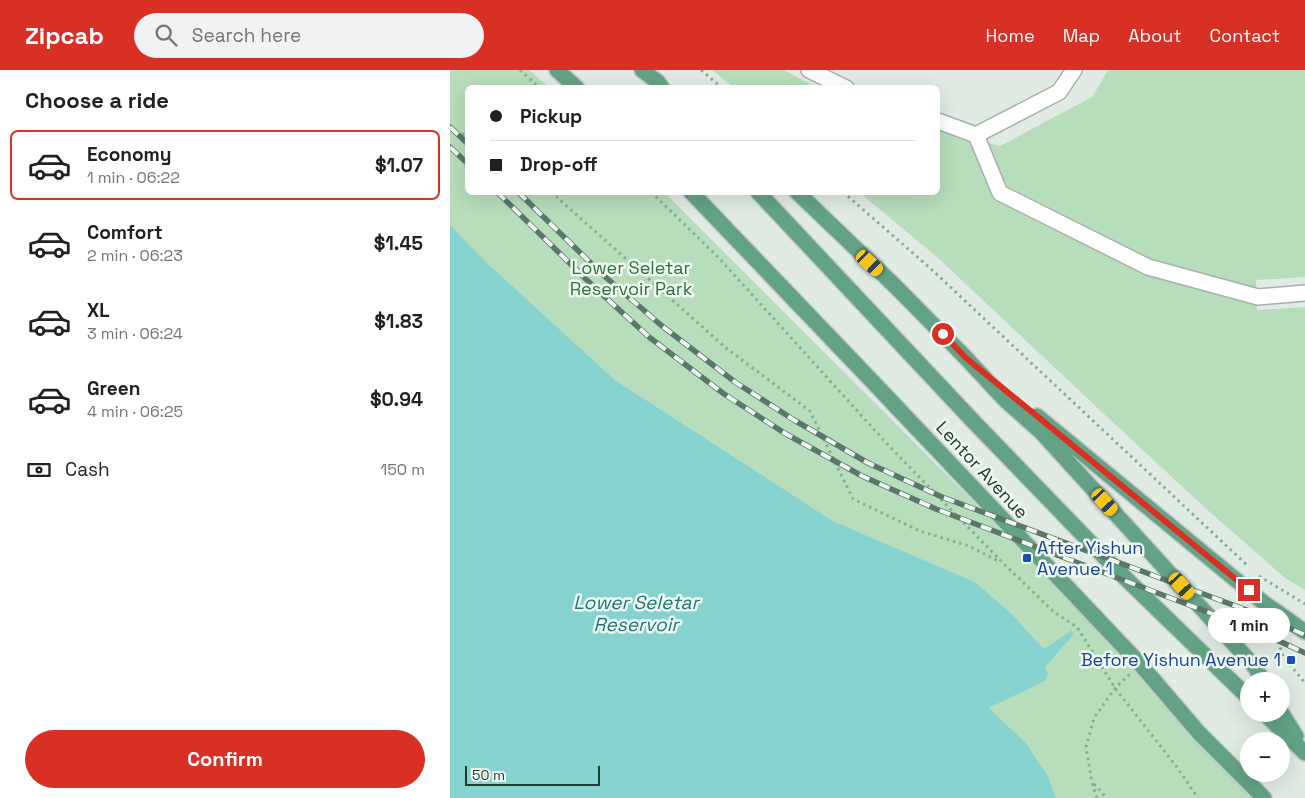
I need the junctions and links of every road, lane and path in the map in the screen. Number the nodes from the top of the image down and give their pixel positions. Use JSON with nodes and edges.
{"nodes":[{"id":1,"x":520,"y":70,"type":"edge"},
{"id":2,"x":557,"y":70,"type":"edge"},
{"id":3,"x":642,"y":70,"type":"edge"},
{"id":4,"x":702,"y":70,"type":"edge"},
{"id":5,"x":809,"y":70,"type":"edge"},
{"id":6,"x":1074,"y":70,"type":"edge"},
{"id":7,"x":537,"y":85,"type":"edge"},
{"id":8,"x":574,"y":85,"type":"edge"},
{"id":9,"x":660,"y":85,"type":"edge"},
{"id":10,"x":719,"y":85,"type":"edge"},
{"id":11,"x":840,"y":85,"type":"edge"},
{"id":12,"x":940,"y":122,"type":"edge"},
{"id":13,"x":450,"y":129,"type":"edge"},
{"id":14,"x":465,"y":135,"type":"edge"},
{"id":15,"x":976,"y":135,"type":"junction"},
{"id":16,"x":554,"y":195,"type":"edge"},
{"id":17,"x":654,"y":195,"type":"edge"},
{"id":18,"x":694,"y":195,"type":"edge"},
{"id":19,"x":761,"y":195,"type":"edge"},
{"id":20,"x":800,"y":195,"type":"edge"},
{"id":21,"x":846,"y":195,"type":"edge"},
{"id":22,"x":1305,"y":293,"type":"edge"},
{"id":23,"x":966,"y":358,"type":"junction"},
{"id":24,"x":1003,"y":563,"type":"junction"},
{"id":25,"x":1249,"y":567,"type":"dead end"},
{"id":26,"x":1256,"y":574,"type":"dead end"},
{"id":27,"x":1305,"y":604,"type":"edge"},
{"id":28,"x":1305,"y":632,"type":"edge"},
{"id":29,"x":1140,"y":664,"type":"junction"},
{"id":30,"x":1258,"y":672,"type":"edge"},
{"id":31,"x":1115,"y":688,"type":"junction"},
{"id":32,"x":1240,"y":689,"type":"edge"},
{"id":33,"x":1273,"y":722,"type":"edge"},
{"id":34,"x":1287,"y":722,"type":"edge"},
{"id":35,"x":1305,"y":752,"type":"edge"},
{"id":36,"x":1240,"y":775,"type":"edge"},
{"id":37,"x":1092,"y":782,"type":"junction"},
{"id":38,"x":1243,"y":782,"type":"edge"},
{"id":39,"x":1247,"y":782,"type":"edge"},
{"id":40,"x":1097,"y":798,"type":"edge"},
{"id":41,"x":1107,"y":798,"type":"edge"},
{"id":42,"x":1198,"y":798,"type":"edge"},
{"id":43,"x":1249,"y":798,"type":"edge"},
{"id":44,"x":1264,"y":798,"type":"edge"}],
"edges":[{"from":1,"to":7,"type":"path"},
{"from":2,"to":8,"type":"main road"},
{"from":3,"to":9,"type":"main road"},
{"from":4,"to":10,"type":"path"},
{"from":5,"to":11,"type":"lane"},
{"from":6,"to":15,"type":"lane"},
{"from":12,"to":15,"type":"lane"},
{"from":13,"to":14,"type":"path"},
{"from":15,"to":22,"type":"lane"},
{"from":16,"to":24,"type":"path"},
{"from":17,"to":24,"type":"path"},
{"from":18,"to":29,"type":"main road","name":"Lentor Avenue"},
{"from":19,"to":32,"type":"main road","name":"Lentor Avenue"},
{"from":20,"to":23,"type":"main road"},
{"from":21,"to":25,"type":"path"},
{"from":23,"to":28,"type":"main road"},
{"from":23,"to":30,"type":"main road"},
{"from":24,"to":31,"type":"path"},
{"from":26,"to":27,"type":"path"},
{"from":29,"to":31,"type":"path"},
{"from":29,"to":36,"type":"main road","name":"Lentor Avenue"},
{"from":31,"to":37,"type":"path"},
{"from":31,"to":42,"type":"path"},
{"from":33,"to":35,"type":"main road"},
{"from":34,"to":35,"type":"main road"},
{"from":37,"to":40,"type":"path"},
{"from":37,"to":41,"type":"path"},
{"from":38,"to":43,"type":"main road"},
{"from":39,"to":44,"type":"main road","name":"Lentor Avenue"}]}
